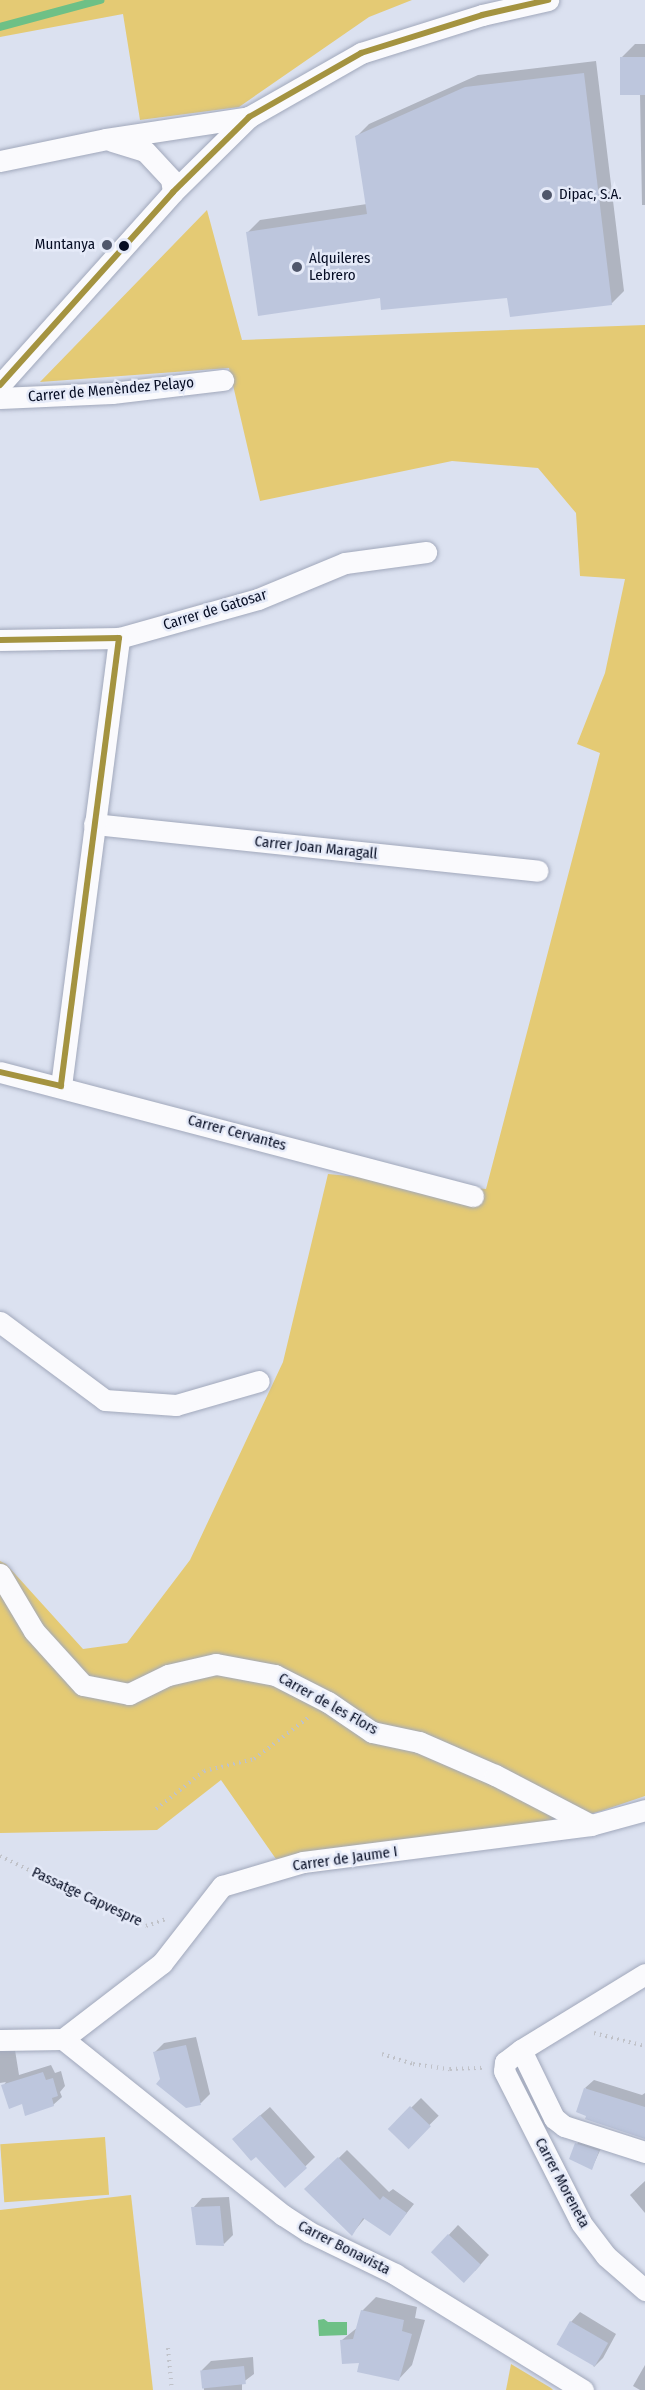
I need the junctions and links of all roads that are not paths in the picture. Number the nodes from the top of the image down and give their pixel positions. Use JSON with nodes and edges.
{"nodes":[{"id":1,"x":548,"y":0,"type":"edge"},
{"id":2,"x":249,"y":117,"type":"junction"},
{"id":3,"x":106,"y":139,"type":"junction"},
{"id":4,"x":0,"y":161,"type":"edge"},
{"id":5,"x":173,"y":192,"type":"junction"},
{"id":6,"x":223,"y":380,"type":"dead end"},
{"id":7,"x":0,"y":385,"type":"edge"},
{"id":8,"x":0,"y":398,"type":"edge"},
{"id":9,"x":426,"y":552,"type":"dead end"},
{"id":10,"x":119,"y":638,"type":"junction"},
{"id":11,"x":0,"y":640,"type":"edge"},
{"id":12,"x":94,"y":824,"type":"junction"},
{"id":13,"x":538,"y":871,"type":"dead end"},
{"id":14,"x":0,"y":1072,"type":"edge"},
{"id":15,"x":61,"y":1086,"type":"junction"},
{"id":16,"x":473,"y":1196,"type":"dead end"},
{"id":17,"x":0,"y":1322,"type":"edge"},
{"id":18,"x":259,"y":1380,"type":"dead end"},
{"id":19,"x":0,"y":1574,"type":"edge"},
{"id":20,"x":645,"y":1810,"type":"edge"},
{"id":21,"x":591,"y":1825,"type":"junction"},
{"id":22,"x":645,"y":1974,"type":"edge"},
{"id":23,"x":63,"y":2039,"type":"junction"},
{"id":24,"x":0,"y":2040,"type":"edge"},
{"id":25,"x":513,"y":2056,"type":"junction"},
{"id":26,"x":645,"y":2152,"type":"edge"},
{"id":27,"x":645,"y":2290,"type":"edge"},
{"id":28,"x":583,"y":2390,"type":"edge"}],
"edges":[{"from":1,"to":2,"type":"street"},
{"from":2,"to":3,"type":"street"},
{"from":2,"to":5,"type":"street"},
{"from":3,"to":4,"type":"street"},
{"from":3,"to":5,"type":"street"},
{"from":5,"to":7,"type":"street"},
{"from":6,"to":8,"type":"street","name":"Carrer de Menèndez Pelayo"},
{"from":9,"to":10,"type":"street","name":"Carrer de Gatosar"},
{"from":10,"to":11,"type":"street","name":"Carrer de Gatosar"},
{"from":10,"to":12,"type":"street"},
{"from":12,"to":13,"type":"street","name":"Carrer Joan Maragall"},
{"from":12,"to":15,"type":"street"},
{"from":14,"to":15,"type":"street","name":"Carrer Cervantes"},
{"from":15,"to":16,"type":"street","name":"Carrer Cervantes"},
{"from":17,"to":18,"type":"street"},
{"from":19,"to":21,"type":"street","name":"Carrer de les Flors"},
{"from":20,"to":21,"type":"street","name":"Carrer de Jaume I"},
{"from":21,"to":23,"type":"street","name":"Carrer de Jaume I"},
{"from":22,"to":25,"type":"street"},
{"from":23,"to":24,"type":"street"},
{"from":23,"to":28,"type":"street","name":"Carrer Bonavista"},
{"from":25,"to":26,"type":"street"},
{"from":25,"to":27,"type":"street","name":"Carrer Moreneta"}]}
